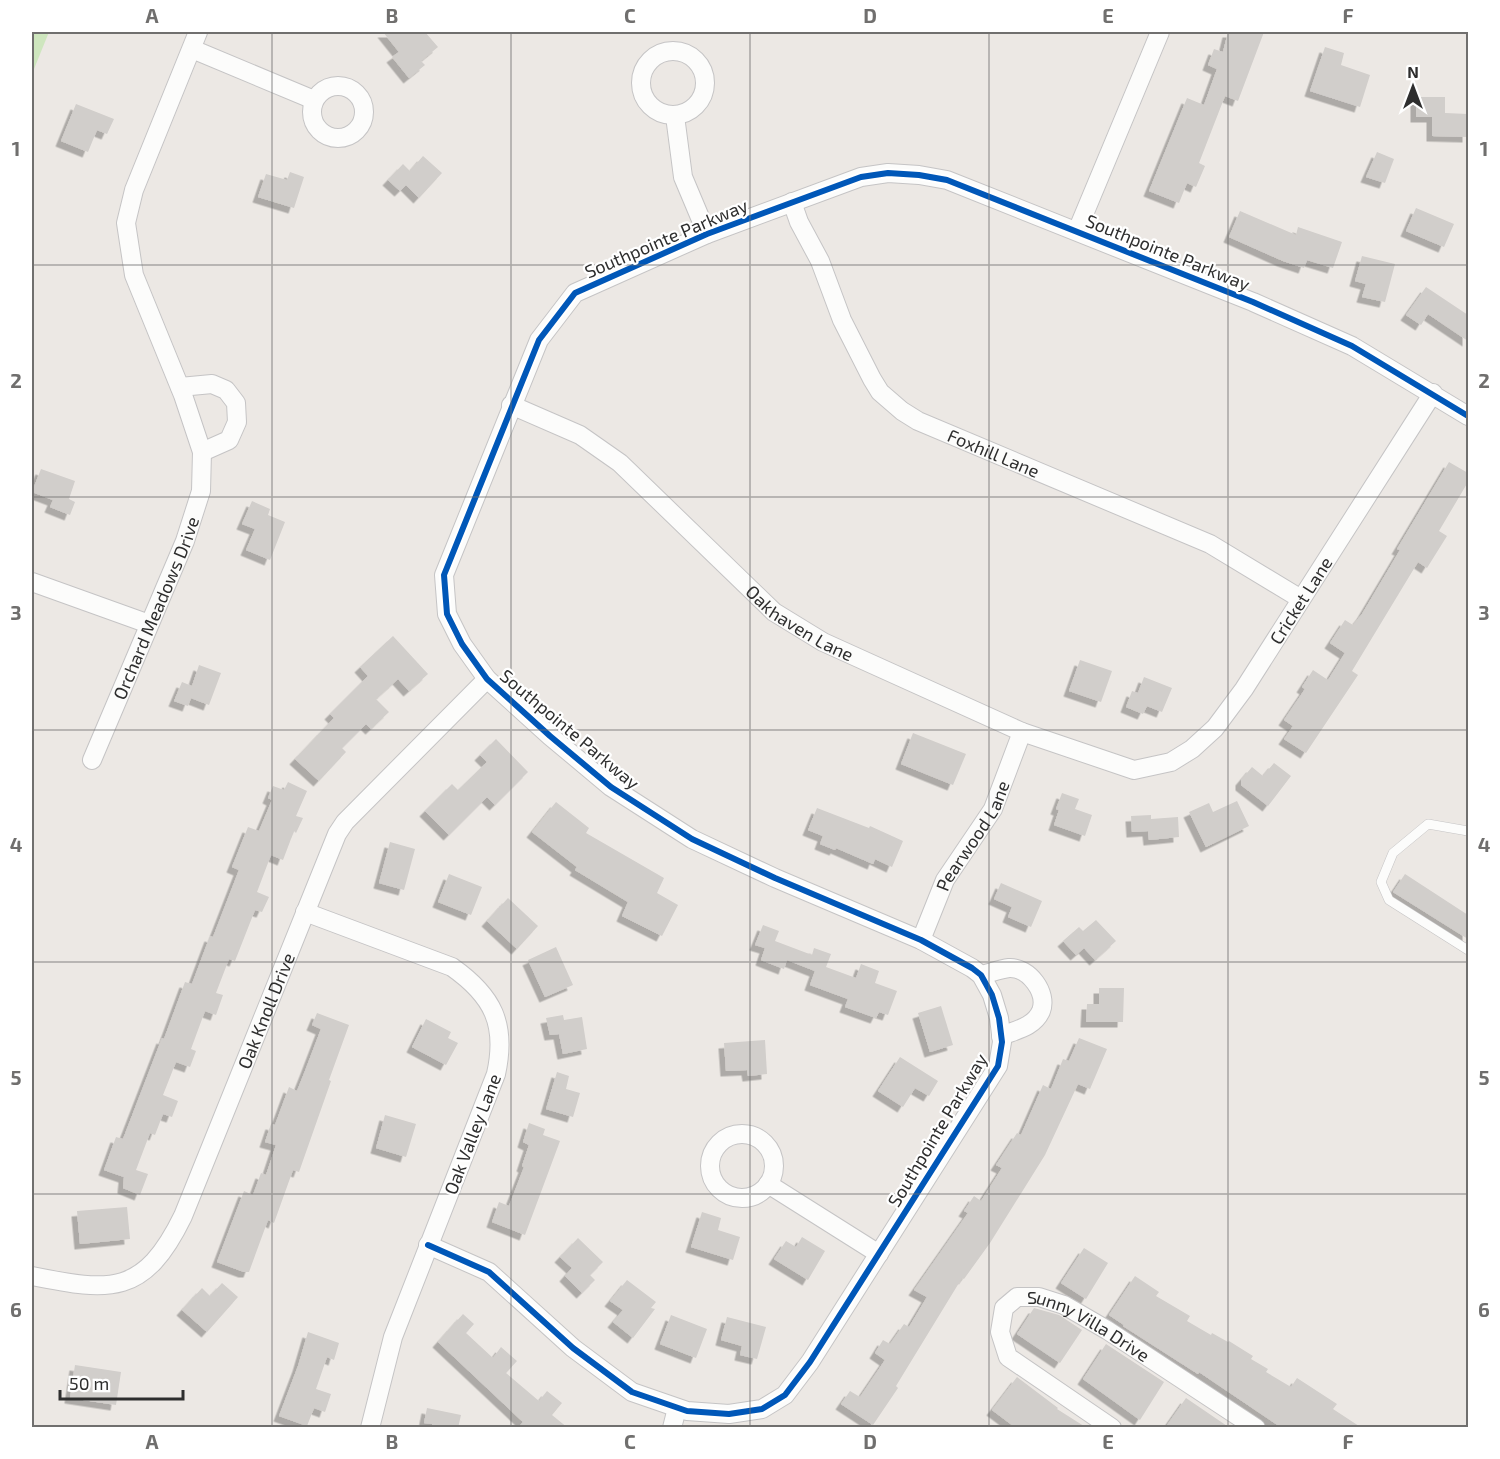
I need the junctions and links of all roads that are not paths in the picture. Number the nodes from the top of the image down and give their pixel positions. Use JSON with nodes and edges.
{"nodes":[{"id":1,"x":198,"y":32,"type":"edge"},
{"id":2,"x":1160,"y":32,"type":"edge"},
{"id":3,"x":192,"y":49,"type":"junction"},
{"id":4,"x":314,"y":100,"type":"dead end"},
{"id":5,"x":675,"y":116,"type":"dead end"},
{"id":6,"x":792,"y":202,"type":"junction"},
{"id":7,"x":1077,"y":231,"type":"junction"},
{"id":8,"x":707,"y":234,"type":"junction"},
{"id":9,"x":180,"y":387,"type":"junction"},
{"id":10,"x":1433,"y":393,"type":"junction"},
{"id":11,"x":512,"y":405,"type":"junction"},
{"id":12,"x":1468,"y":416,"type":"edge"},
{"id":13,"x":201,"y":453,"type":"junction"},
{"id":14,"x":32,"y":582,"type":"edge"},
{"id":15,"x":1301,"y":599,"type":"junction"},
{"id":16,"x":149,"y":624,"type":"junction"},
{"id":17,"x":487,"y":679,"type":"junction"},
{"id":18,"x":1022,"y":732,"type":"junction"},
{"id":19,"x":92,"y":760,"type":"dead end"},
{"id":20,"x":1134,"y":771,"type":"joint"},
{"id":21,"x":1468,"y":831,"type":"edge"},
{"id":22,"x":305,"y":912,"type":"junction"},
{"id":23,"x":921,"y":940,"type":"junction"},
{"id":24,"x":1468,"y":950,"type":"edge"},
{"id":25,"x":981,"y":975,"type":"junction"},
{"id":26,"x":1001,"y":1036,"type":"junction"},
{"id":27,"x":768,"y":1184,"type":"dead end"},
{"id":28,"x":428,"y":1245,"type":"junction"},
{"id":29,"x":879,"y":1254,"type":"junction"},
{"id":30,"x":32,"y":1276,"type":"edge"},
{"id":31,"x":678,"y":1408,"type":"junction"},
{"id":32,"x":370,"y":1428,"type":"edge"},
{"id":33,"x":672,"y":1428,"type":"edge"},
{"id":34,"x":1112,"y":1428,"type":"edge"},
{"id":35,"x":1256,"y":1428,"type":"edge"}],
"edges":[{"from":1,"to":3,"type":"street","name":"Orchard Meadows Drive"},
{"from":2,"to":7,"type":"street"},
{"from":3,"to":4,"type":"street"},
{"from":3,"to":9,"type":"street","name":"Orchard Meadows Drive"},
{"from":5,"to":8,"type":"street"},
{"from":6,"to":7,"type":"street","name":"Southpointe Parkway"},
{"from":6,"to":8,"type":"street","name":"Southpointe Parkway"},
{"from":6,"to":15,"type":"street","name":"Foxhill Lane"},
{"from":7,"to":10,"type":"street","name":"Southpointe Parkway"},
{"from":8,"to":11,"type":"street","name":"Southpointe Parkway"},
{"from":9,"to":13,"type":"street","name":"Orchard Meadows Drive"},
{"from":9,"to":13,"type":"street"},
{"from":10,"to":12,"type":"street","name":"Southpointe Parkway"},
{"from":10,"to":15,"type":"street","name":"Cricket Lane"},
{"from":11,"to":17,"type":"street","name":"Southpointe Parkway"},
{"from":11,"to":18,"type":"street","name":"Oakhaven Lane"},
{"from":13,"to":16,"type":"street","name":"Orchard Meadows Drive"},
{"from":14,"to":16,"type":"street"},
{"from":15,"to":20,"type":"street","name":"Cricket Lane"},
{"from":16,"to":19,"type":"street","name":"Orchard Meadows Drive"},
{"from":17,"to":22,"type":"street","name":"Oak Knoll Drive"},
{"from":17,"to":23,"type":"street","name":"Southpointe Parkway"},
{"from":18,"to":20,"type":"street","name":"Oakhaven Lane"},
{"from":18,"to":23,"type":"street","name":"Pearwood Lane"},
{"from":21,"to":24,"type":"lane"},
{"from":22,"to":28,"type":"street","name":"Oak Valley Lane"},
{"from":22,"to":30,"type":"street","name":"Oak Knoll Drive"},
{"from":23,"to":25,"type":"street","name":"Southpointe Parkway"},
{"from":25,"to":26,"type":"street","name":"Southpointe Parkway"},
{"from":25,"to":26,"type":"street","name":"Southpointe Parkway"},
{"from":26,"to":29,"type":"street","name":"Southpointe Parkway"},
{"from":27,"to":29,"type":"street"},
{"from":28,"to":31,"type":"street","name":"Southpointe Parkway"},
{"from":28,"to":32,"type":"street","name":"Oak Valley Lane"},
{"from":29,"to":31,"type":"street","name":"Southpointe Parkway"},
{"from":31,"to":33,"type":"street"},
{"from":34,"to":35,"type":"street","name":"Sunny Villa Drive"}]}
